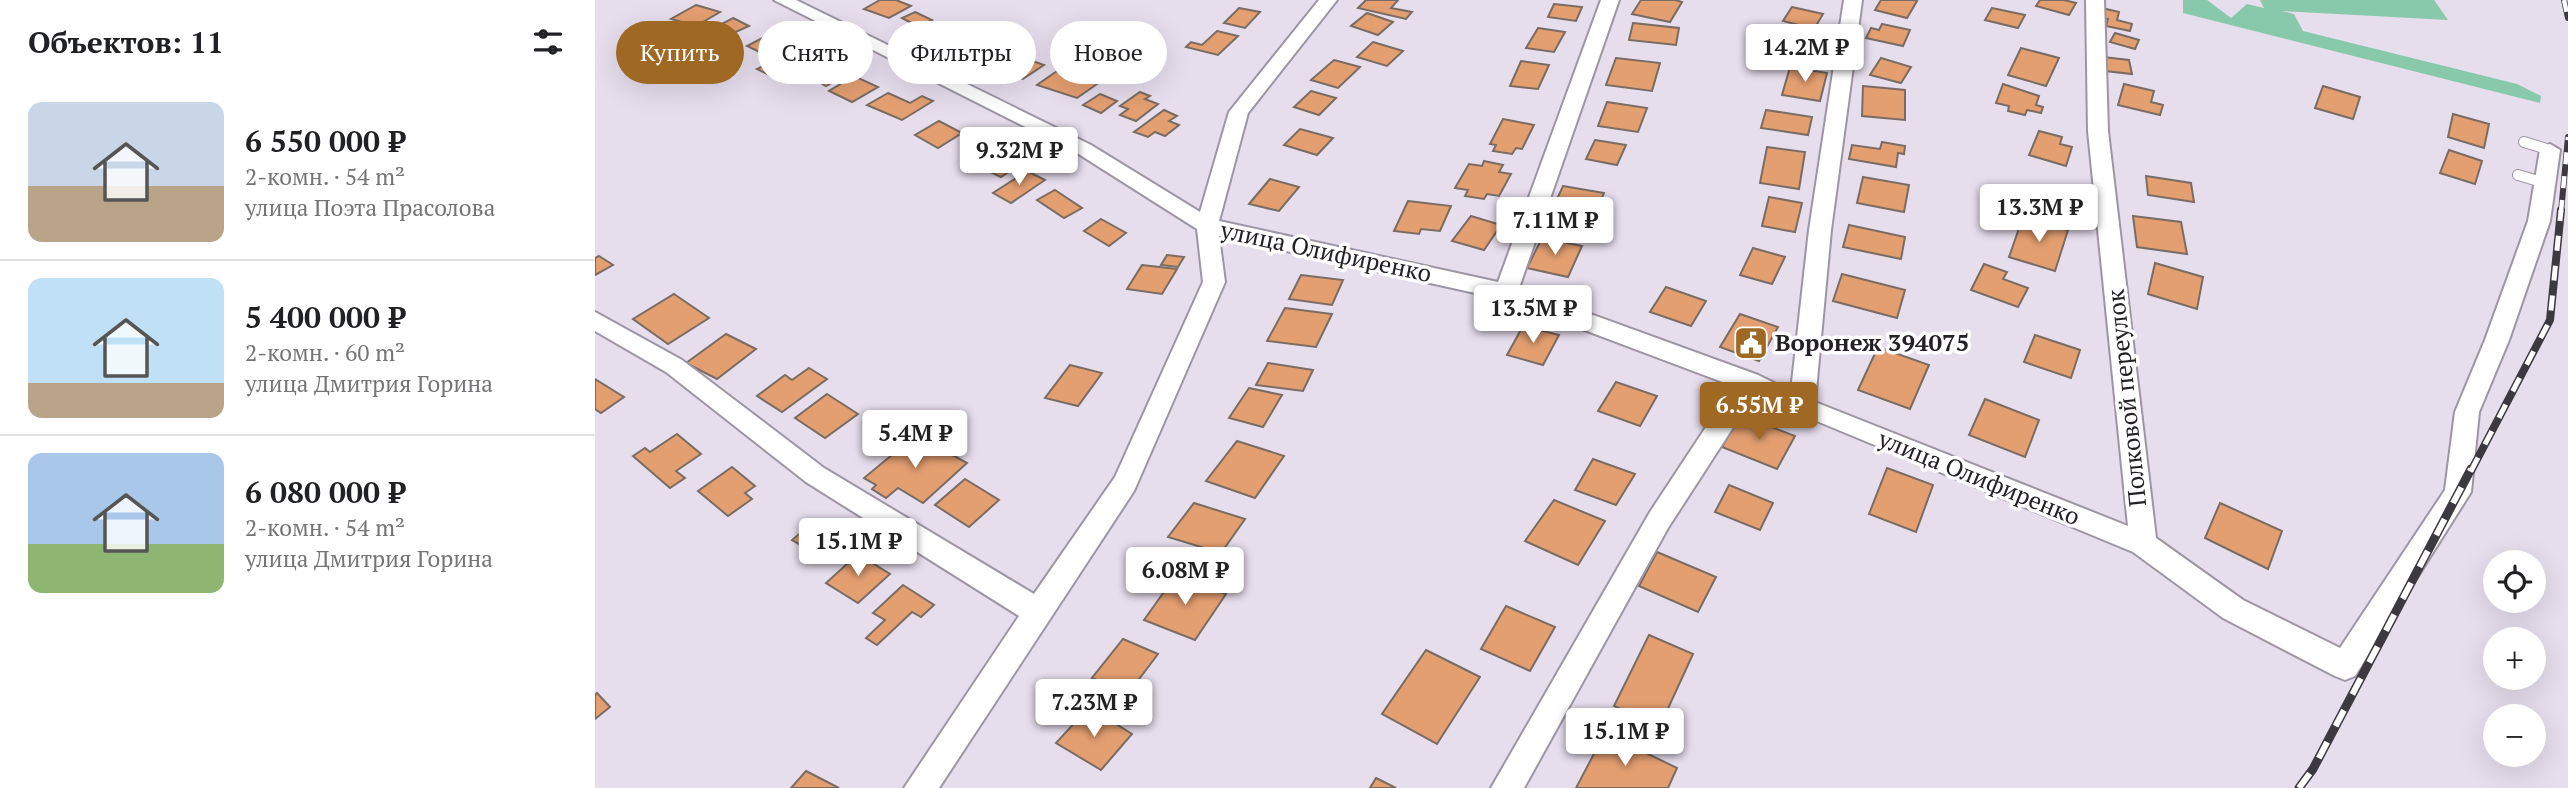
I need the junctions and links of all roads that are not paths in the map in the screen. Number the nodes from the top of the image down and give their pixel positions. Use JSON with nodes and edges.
{"nodes":[{"id":1,"x":783,"y":0,"type":"edge"},
{"id":2,"x":1328,"y":0,"type":"edge"},
{"id":3,"x":1609,"y":0,"type":"edge"},
{"id":4,"x":1853,"y":0,"type":"edge"},
{"id":5,"x":2095,"y":0,"type":"edge"},
{"id":6,"x":2524,"y":142,"type":"dead end"},
{"id":7,"x":2550,"y":150,"type":"joint"},
{"id":8,"x":2518,"y":175,"type":"dead end"},
{"id":9,"x":2546,"y":183,"type":"junction"},
{"id":10,"x":1207,"y":226,"type":"junction"},
{"id":11,"x":1506,"y":292,"type":"junction"},
{"id":12,"x":595,"y":320,"type":"edge"},
{"id":13,"x":1749,"y":382,"type":"junction"},
{"id":14,"x":1802,"y":407,"type":"junction"},
{"id":15,"x":2143,"y":544,"type":"junction"},
{"id":16,"x":1038,"y":612,"type":"junction"},
{"id":17,"x":920,"y":788,"type":"edge"},
{"id":18,"x":1507,"y":788,"type":"edge"}],
"edges":[{"from":1,"to":10,"type":"street","name":"улица Олифиренко"},
{"from":2,"to":10,"type":"street"},
{"from":3,"to":11,"type":"street"},
{"from":4,"to":14,"type":"street"},
{"from":5,"to":15,"type":"street","name":"Полковой переулок"},
{"from":6,"to":7,"type":"lane"},
{"from":7,"to":9,"type":"street"},
{"from":8,"to":9,"type":"lane"},
{"from":9,"to":15,"type":"street","name":"улица Олифиренко"},
{"from":10,"to":11,"type":"street","name":"улица Олифиренко"},
{"from":10,"to":16,"type":"street"},
{"from":11,"to":13,"type":"street","name":"улица Олифиренко"},
{"from":12,"to":16,"type":"street"},
{"from":13,"to":14,"type":"street","name":"улица Олифиренко"},
{"from":13,"to":18,"type":"street"},
{"from":14,"to":15,"type":"street","name":"улица Олифиренко"},
{"from":16,"to":17,"type":"street"}]}
